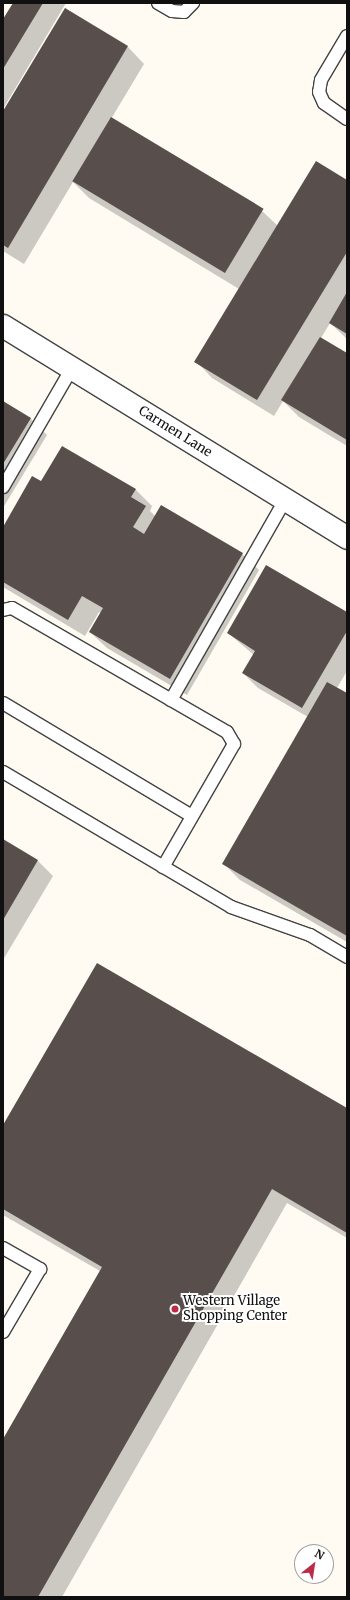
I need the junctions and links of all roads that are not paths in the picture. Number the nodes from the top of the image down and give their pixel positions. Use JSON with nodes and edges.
{"nodes":[{"id":1,"x":158,"y":3,"type":"edge"},
{"id":2,"x":193,"y":3,"type":"edge"},
{"id":3,"x":347,"y":36,"type":"edge"},
{"id":4,"x":347,"y":119,"type":"edge"},
{"id":5,"x":3,"y":326,"type":"edge"},
{"id":6,"x":72,"y":368,"type":"junction"},
{"id":7,"x":3,"y":487,"type":"edge"},
{"id":8,"x":285,"y":500,"type":"junction"},
{"id":9,"x":347,"y":538,"type":"edge"},
{"id":10,"x":3,"y":610,"type":"edge"},
{"id":11,"x":171,"y":700,"type":"junction"},
{"id":12,"x":3,"y":703,"type":"edge"},
{"id":13,"x":3,"y":772,"type":"edge"},
{"id":14,"x":192,"y":816,"type":"junction"},
{"id":15,"x":163,"y":867,"type":"junction"},
{"id":16,"x":347,"y":957,"type":"edge"},
{"id":17,"x":3,"y":1248,"type":"edge"},
{"id":18,"x":3,"y":1332,"type":"edge"}],
"edges":[{"from":1,"to":2,"type":"lane"},
{"from":3,"to":4,"type":"lane"},
{"from":5,"to":6,"type":"street","name":"Carmen Lane"},
{"from":6,"to":7,"type":"lane"},
{"from":6,"to":8,"type":"street","name":"Carmen Lane"},
{"from":8,"to":9,"type":"street","name":"Carmen Lane"},
{"from":8,"to":11,"type":"lane"},
{"from":10,"to":11,"type":"lane"},
{"from":11,"to":14,"type":"lane"},
{"from":12,"to":14,"type":"lane"},
{"from":13,"to":15,"type":"lane"},
{"from":14,"to":15,"type":"lane"},
{"from":15,"to":16,"type":"lane"},
{"from":17,"to":18,"type":"lane"}]}
